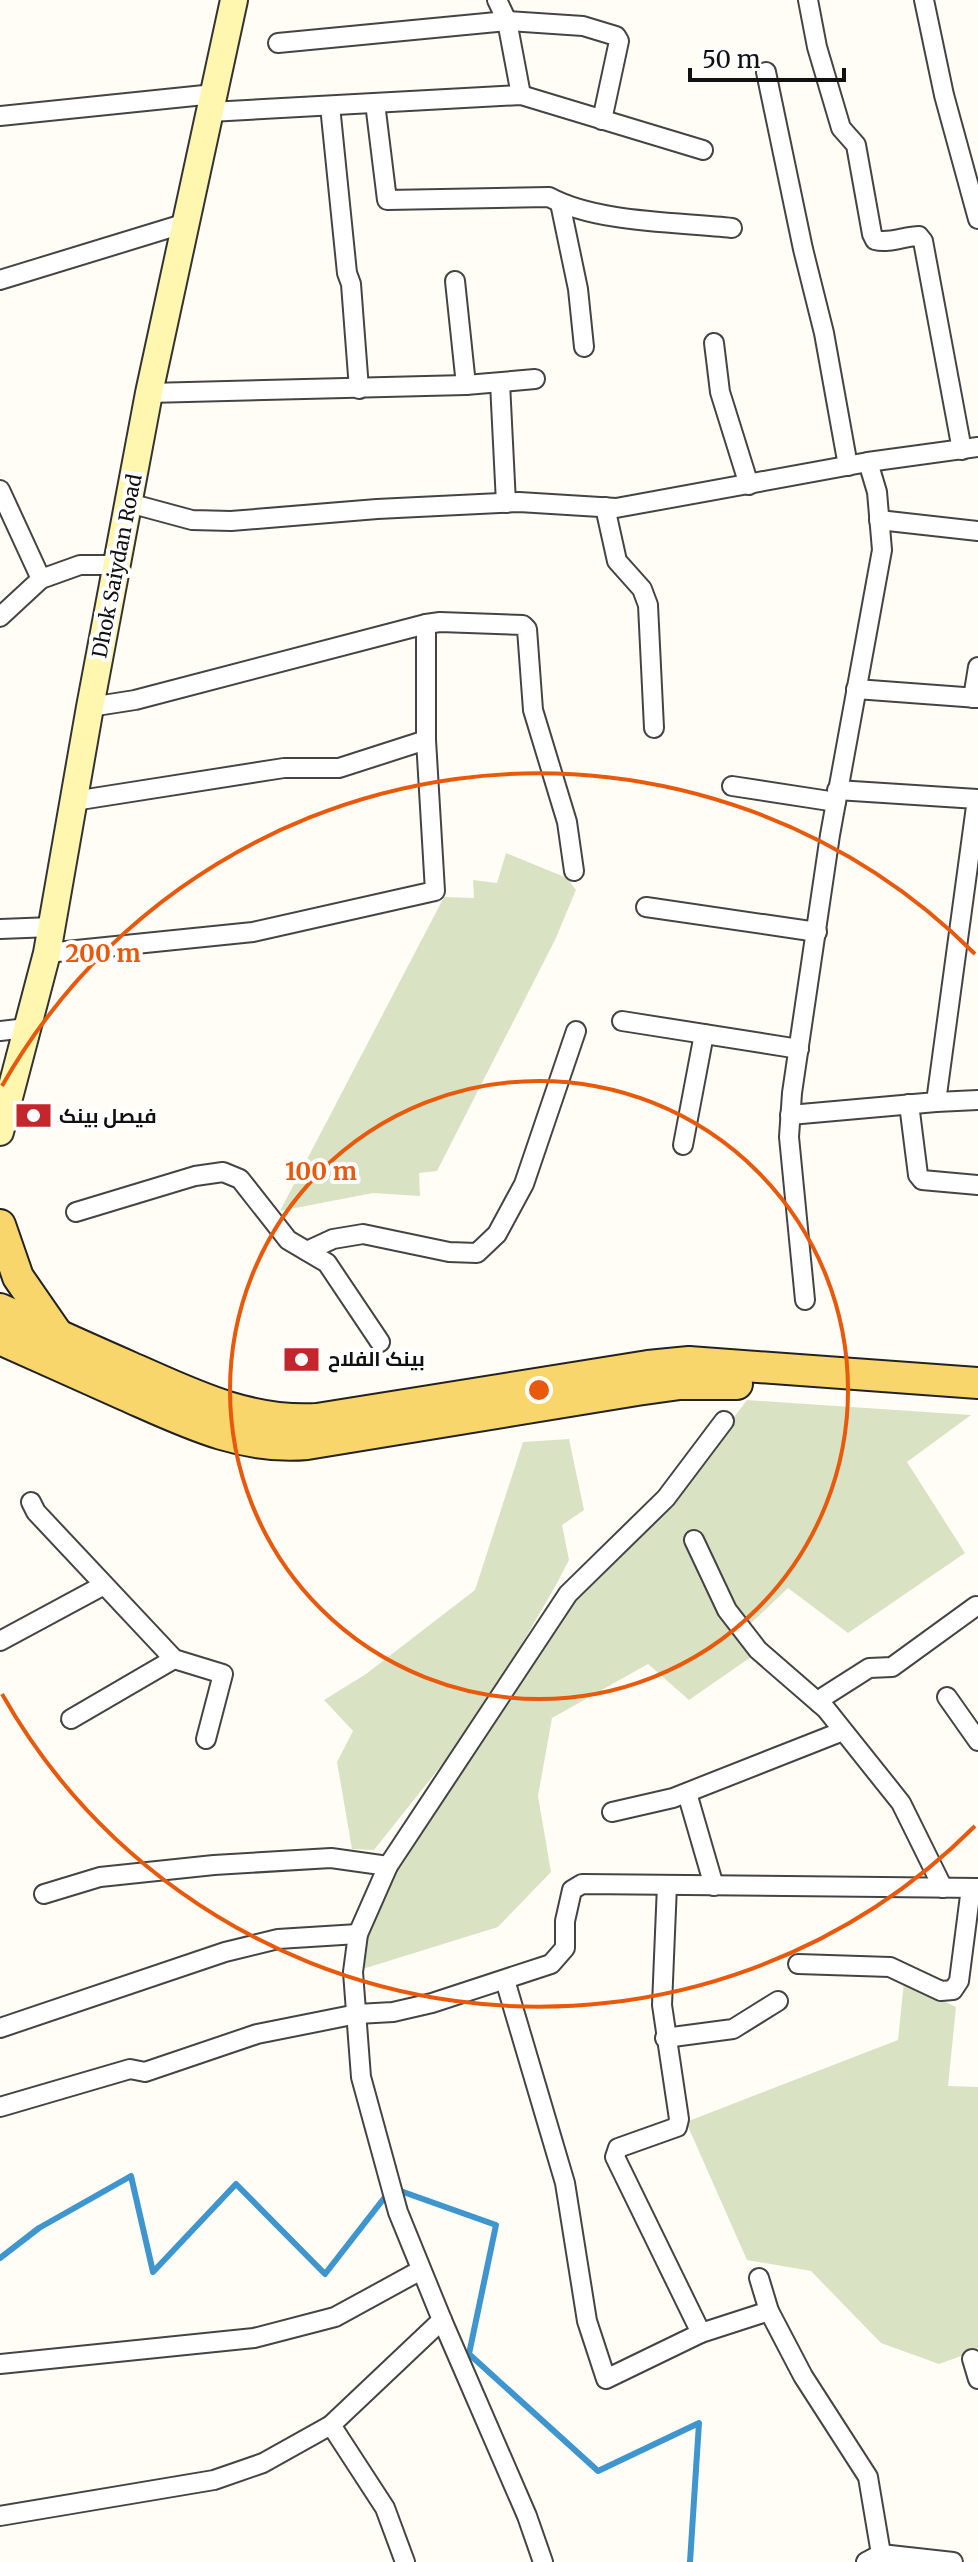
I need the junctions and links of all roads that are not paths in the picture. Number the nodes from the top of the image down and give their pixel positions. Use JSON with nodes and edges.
{"nodes":[{"id":1,"x":234,"y":0,"type":"edge"},
{"id":2,"x":497,"y":0,"type":"edge"},
{"id":3,"x":808,"y":0,"type":"edge"},
{"id":4,"x":924,"y":0,"type":"edge"},
{"id":5,"x":507,"y":21,"type":"junction"},
{"id":6,"x":278,"y":43,"type":"dead end"},
{"id":7,"x":766,"y":72,"type":"dead end"},
{"id":8,"x":521,"y":95,"type":"junction"},
{"id":9,"x":212,"y":103,"type":"junction"},
{"id":10,"x":375,"y":103,"type":"junction"},
{"id":11,"x":330,"y":106,"type":"junction"},
{"id":12,"x":0,"y":116,"type":"edge"},
{"id":13,"x":602,"y":120,"type":"junction"},
{"id":14,"x":703,"y":150,"type":"dead end"},
{"id":15,"x":560,"y":203,"type":"junction"},
{"id":16,"x":978,"y":219,"type":"edge"},
{"id":17,"x":186,"y":223,"type":"junction"},
{"id":18,"x":732,"y":228,"type":"dead end"},
{"id":19,"x":0,"y":280,"type":"edge"},
{"id":20,"x":455,"y":281,"type":"dead end"},
{"id":21,"x":714,"y":343,"type":"dead end"},
{"id":22,"x":584,"y":347,"type":"dead end"},
{"id":23,"x":535,"y":379,"type":"dead end"},
{"id":24,"x":500,"y":383,"type":"junction"},
{"id":25,"x":466,"y":385,"type":"junction"},
{"id":26,"x":359,"y":389,"type":"junction"},
{"id":27,"x":149,"y":393,"type":"junction"},
{"id":28,"x":970,"y":448,"type":"edge"},
{"id":29,"x":868,"y":462,"type":"junction"},
{"id":30,"x":848,"y":466,"type":"junction"},
{"id":31,"x":749,"y":485,"type":"junction"},
{"id":32,"x":0,"y":490,"type":"edge"},
{"id":33,"x":129,"y":503,"type":"junction"},
{"id":34,"x":506,"y":503,"type":"junction"},
{"id":35,"x":605,"y":507,"type":"junction"},
{"id":36,"x":879,"y":520,"type":"junction"},
{"id":37,"x":978,"y":531,"type":"edge"},
{"id":38,"x":118,"y":565,"type":"junction"},
{"id":39,"x":41,"y":579,"type":"junction"},
{"id":40,"x":0,"y":617,"type":"edge"},
{"id":41,"x":426,"y":624,"type":"junction"},
{"id":42,"x":978,"y":667,"type":"edge"},
{"id":43,"x":856,"y":689,"type":"junction"},
{"id":44,"x":975,"y":698,"type":"edge"},
{"id":45,"x":90,"y":707,"type":"junction"},
{"id":46,"x":654,"y":728,"type":"dead end"},
{"id":47,"x":426,"y":740,"type":"junction"},
{"id":48,"x":732,"y":786,"type":"dead end"},
{"id":49,"x":836,"y":796,"type":"junction"},
{"id":50,"x":978,"y":800,"type":"edge"},
{"id":51,"x":74,"y":801,"type":"junction"},
{"id":52,"x":574,"y":871,"type":"dead end"},
{"id":53,"x":646,"y":907,"type":"dead end"},
{"id":54,"x":52,"y":927,"type":"junction"},
{"id":55,"x":0,"y":929,"type":"edge"},
{"id":56,"x":817,"y":932,"type":"junction"},
{"id":57,"x":47,"y":953,"type":"junction"},
{"id":58,"x":622,"y":1021,"type":"dead end"},
{"id":59,"x":27,"y":1028,"type":"junction"},
{"id":60,"x":0,"y":1031,"type":"edge"},
{"id":61,"x":576,"y":1031,"type":"dead end"},
{"id":62,"x":704,"y":1034,"type":"junction"},
{"id":63,"x":799,"y":1049,"type":"junction"},
{"id":64,"x":8,"y":1072,"type":"edge"},
{"id":65,"x":978,"y":1100,"type":"edge"},
{"id":66,"x":936,"y":1102,"type":"junction"},
{"id":67,"x":909,"y":1104,"type":"junction"},
{"id":68,"x":790,"y":1115,"type":"junction"},
{"id":69,"x":0,"y":1132,"type":"edge"},
{"id":70,"x":683,"y":1145,"type":"dead end"},
{"id":71,"x":978,"y":1185,"type":"edge"},
{"id":72,"x":76,"y":1212,"type":"dead end"},
{"id":73,"x":0,"y":1225,"type":"edge"},
{"id":74,"x":307,"y":1251,"type":"junction"},
{"id":75,"x":805,"y":1300,"type":"dead end"},
{"id":76,"x":0,"y":1309,"type":"edge"},
{"id":77,"x":58,"y":1335,"type":"junction"},
{"id":78,"x":0,"y":1339,"type":"edge"},
{"id":79,"x":380,"y":1342,"type":"dead end"},
{"id":80,"x":0,"y":1363,"type":"edge"},
{"id":81,"x":67,"y":1369,"type":"junction"},
{"id":82,"x":978,"y":1383,"type":"edge"},
{"id":83,"x":978,"y":1402,"type":"edge"},
{"id":84,"x":425,"y":1413,"type":"junction"},
{"id":85,"x":724,"y":1421,"type":"dead end"},
{"id":86,"x":31,"y":1502,"type":"dead end"},
{"id":87,"x":694,"y":1540,"type":"dead end"},
{"id":88,"x":104,"y":1585,"type":"junction"},
{"id":89,"x":976,"y":1606,"type":"edge"},
{"id":90,"x":0,"y":1641,"type":"edge"},
{"id":91,"x":174,"y":1659,"type":"junction"},
{"id":92,"x":947,"y":1697,"type":"dead end"},
{"id":93,"x":819,"y":1703,"type":"junction"},
{"id":94,"x":71,"y":1719,"type":"dead end"},
{"id":95,"x":843,"y":1731,"type":"junction"},
{"id":96,"x":206,"y":1739,"type":"dead end"},
{"id":97,"x":978,"y":1741,"type":"edge"},
{"id":98,"x":687,"y":1793,"type":"junction"},
{"id":99,"x":612,"y":1812,"type":"dead end"},
{"id":100,"x":388,"y":1866,"type":"junction"},
{"id":101,"x":667,"y":1885,"type":"junction"},
{"id":102,"x":714,"y":1886,"type":"junction"},
{"id":103,"x":943,"y":1888,"type":"junction"},
{"id":104,"x":975,"y":1888,"type":"edge"},
{"id":105,"x":44,"y":1894,"type":"dead end"},
{"id":106,"x":358,"y":1934,"type":"junction"},
{"id":107,"x":798,"y":1964,"type":"dead end"},
{"id":108,"x":505,"y":1980,"type":"junction"},
{"id":109,"x":778,"y":2001,"type":"dead end"},
{"id":110,"x":357,"y":2014,"type":"junction"},
{"id":111,"x":0,"y":2028,"type":"edge"},
{"id":112,"x":665,"y":2038,"type":"junction"},
{"id":113,"x":0,"y":2107,"type":"edge"},
{"id":114,"x":421,"y":2270,"type":"junction"},
{"id":115,"x":759,"y":2278,"type":"dead end"},
{"id":116,"x":769,"y":2311,"type":"junction"},
{"id":117,"x":442,"y":2320,"type":"junction"},
{"id":118,"x":701,"y":2333,"type":"junction"},
{"id":119,"x":972,"y":2359,"type":"dead end"},
{"id":120,"x":0,"y":2364,"type":"edge"},
{"id":121,"x":978,"y":2379,"type":"edge"},
{"id":122,"x":331,"y":2425,"type":"junction"},
{"id":123,"x":0,"y":2516,"type":"edge"},
{"id":124,"x":874,"y":2558,"type":"edge"},
{"id":125,"x":405,"y":2562,"type":"edge"},
{"id":126,"x":543,"y":2562,"type":"edge"},
{"id":127,"x":953,"y":2562,"type":"edge"}],
"edges":[{"from":1,"to":9,"type":"main road","name":"Dhok Saiydan Road"},
{"from":2,"to":5,"type":"street"},
{"from":3,"to":28,"type":"street"},
{"from":4,"to":16,"type":"street"},
{"from":5,"to":6,"type":"street"},
{"from":5,"to":8,"type":"street"},
{"from":5,"to":13,"type":"street"},
{"from":7,"to":30,"type":"street"},
{"from":8,"to":10,"type":"street"},
{"from":8,"to":13,"type":"street"},
{"from":9,"to":11,"type":"street"},
{"from":9,"to":12,"type":"street"},
{"from":9,"to":17,"type":"main road","name":"Dhok Saiydan Road"},
{"from":10,"to":11,"type":"street"},
{"from":10,"to":15,"type":"street"},
{"from":11,"to":26,"type":"street"},
{"from":13,"to":14,"type":"street"},
{"from":15,"to":18,"type":"street"},
{"from":15,"to":22,"type":"street"},
{"from":17,"to":19,"type":"street"},
{"from":17,"to":27,"type":"main road","name":"Dhok Saiydan Road"},
{"from":20,"to":25,"type":"street"},
{"from":21,"to":31,"type":"street"},
{"from":23,"to":24,"type":"street"},
{"from":24,"to":25,"type":"street"},
{"from":24,"to":34,"type":"street"},
{"from":25,"to":26,"type":"street"},
{"from":26,"to":27,"type":"street"},
{"from":27,"to":33,"type":"main road","name":"Dhok Saiydan Road"},
{"from":28,"to":29,"type":"street"},
{"from":29,"to":30,"type":"street"},
{"from":29,"to":36,"type":"street"},
{"from":30,"to":31,"type":"street"},
{"from":31,"to":35,"type":"street"},
{"from":32,"to":39,"type":"street"},
{"from":33,"to":34,"type":"street"},
{"from":33,"to":38,"type":"main road","name":"Dhok Saiydan Road"},
{"from":34,"to":35,"type":"street"},
{"from":35,"to":46,"type":"street"},
{"from":36,"to":37,"type":"street"},
{"from":36,"to":43,"type":"street"},
{"from":38,"to":39,"type":"street"},
{"from":38,"to":45,"type":"main road","name":"Dhok Saiydan Road"},
{"from":39,"to":40,"type":"street"},
{"from":41,"to":45,"type":"street"},
{"from":41,"to":47,"type":"street"},
{"from":41,"to":52,"type":"street"},
{"from":42,"to":44,"type":"street"},
{"from":43,"to":44,"type":"street"},
{"from":43,"to":49,"type":"street"},
{"from":45,"to":51,"type":"main road","name":"Dhok Saiydan Road"},
{"from":47,"to":51,"type":"street"},
{"from":47,"to":57,"type":"street"},
{"from":48,"to":49,"type":"street"},
{"from":49,"to":50,"type":"street"},
{"from":49,"to":56,"type":"street"},
{"from":50,"to":66,"type":"street"},
{"from":51,"to":54,"type":"main road","name":"Dhok Saiydan Road"},
{"from":53,"to":56,"type":"street"},
{"from":54,"to":55,"type":"street"},
{"from":54,"to":57,"type":"main road","name":"Dhok Saiydan Road"},
{"from":56,"to":63,"type":"street"},
{"from":57,"to":59,"type":"main road","name":"Dhok Saiydan Road"},
{"from":58,"to":62,"type":"street"},
{"from":59,"to":60,"type":"street"},
{"from":59,"to":64,"type":"main road","name":"Dhok Saiydan Road"},
{"from":61,"to":74,"type":"street"},
{"from":62,"to":63,"type":"street"},
{"from":62,"to":70,"type":"street"},
{"from":63,"to":68,"type":"street"},
{"from":64,"to":69,"type":"main road","name":"Dhok Saiydan Road"},
{"from":65,"to":66,"type":"street"},
{"from":66,"to":67,"type":"street"},
{"from":67,"to":68,"type":"street"},
{"from":67,"to":71,"type":"street"},
{"from":68,"to":75,"type":"street"},
{"from":72,"to":74,"type":"street"},
{"from":73,"to":77,"type":"main road"},
{"from":74,"to":79,"type":"street"},
{"from":76,"to":77,"type":"main road"},
{"from":77,"to":84,"type":"main road"},
{"from":78,"to":81,"type":"main road"},
{"from":80,"to":81,"type":"main road"},
{"from":81,"to":84,"type":"main road"},
{"from":82,"to":84,"type":"main road"},
{"from":83,"to":84,"type":"main road"},
{"from":85,"to":100,"type":"street"},
{"from":86,"to":88,"type":"street"},
{"from":87,"to":93,"type":"street"},
{"from":88,"to":90,"type":"street"},
{"from":88,"to":91,"type":"street"},
{"from":89,"to":93,"type":"street"},
{"from":91,"to":94,"type":"street"},
{"from":91,"to":96,"type":"street"},
{"from":92,"to":97,"type":"street"},
{"from":93,"to":95,"type":"street"},
{"from":95,"to":98,"type":"street"},
{"from":95,"to":103,"type":"street"},
{"from":98,"to":99,"type":"street"},
{"from":98,"to":102,"type":"street"},
{"from":100,"to":105,"type":"street"},
{"from":100,"to":106,"type":"street"},
{"from":101,"to":102,"type":"street"},
{"from":101,"to":108,"type":"street"},
{"from":101,"to":112,"type":"street"},
{"from":102,"to":103,"type":"street"},
{"from":103,"to":104,"type":"street"},
{"from":104,"to":107,"type":"street"},
{"from":106,"to":110,"type":"street"},
{"from":106,"to":111,"type":"street"},
{"from":108,"to":110,"type":"street"},
{"from":108,"to":118,"type":"street"},
{"from":109,"to":112,"type":"street"},
{"from":110,"to":113,"type":"street"},
{"from":110,"to":114,"type":"street"},
{"from":112,"to":118,"type":"street"},
{"from":114,"to":117,"type":"street"},
{"from":114,"to":120,"type":"street"},
{"from":115,"to":116,"type":"street"},
{"from":116,"to":118,"type":"street"},
{"from":116,"to":124,"type":"street"},
{"from":117,"to":122,"type":"street"},
{"from":117,"to":126,"type":"street"},
{"from":119,"to":121,"type":"street"},
{"from":122,"to":123,"type":"street"},
{"from":122,"to":125,"type":"street"},
{"from":124,"to":127,"type":"street"}]}
